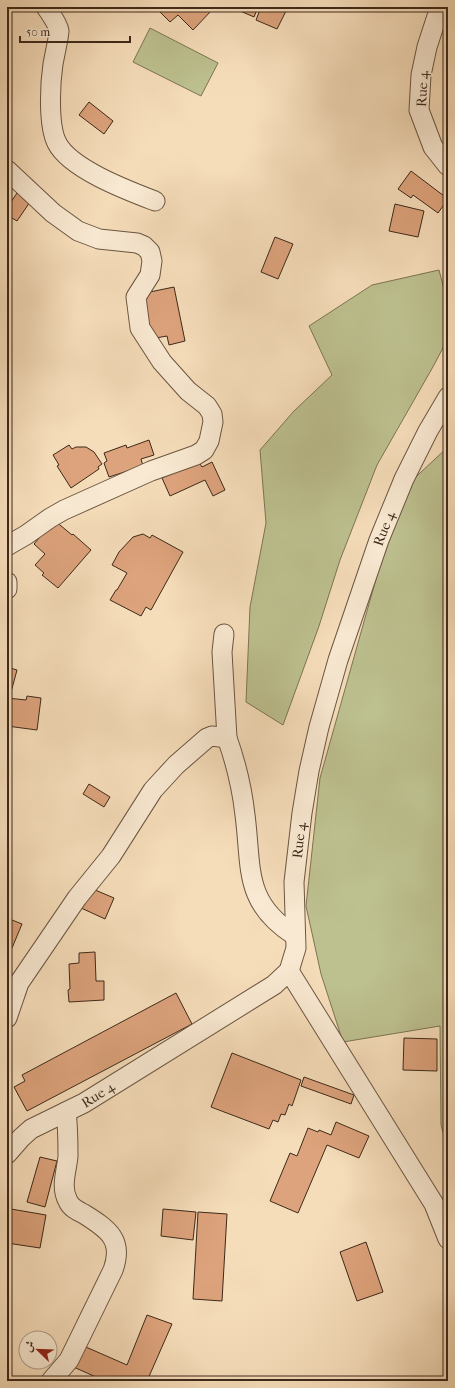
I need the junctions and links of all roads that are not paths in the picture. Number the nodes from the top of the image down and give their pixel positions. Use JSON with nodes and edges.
{"nodes":[{"id":1,"x":46,"y":7,"type":"edge"},
{"id":2,"x":440,"y":7,"type":"edge"},
{"id":3,"x":448,"y":166,"type":"edge"},
{"id":4,"x":7,"y":170,"type":"edge"},
{"id":5,"x":155,"y":201,"type":"dead end"},
{"id":6,"x":448,"y":397,"type":"edge"},
{"id":7,"x":7,"y":546,"type":"edge"},
{"id":8,"x":7,"y":582,"type":"edge"},
{"id":9,"x":7,"y":589,"type":"edge"},
{"id":10,"x":224,"y":634,"type":"dead end"},
{"id":11,"x":227,"y":738,"type":"junction"},
{"id":12,"x":294,"y":935,"type":"junction"},
{"id":13,"x":289,"y":970,"type":"junction"},
{"id":14,"x":7,"y":1018,"type":"edge"},
{"id":15,"x":66,"y":1112,"type":"junction"},
{"id":16,"x":7,"y":1154,"type":"edge"},
{"id":17,"x":448,"y":1239,"type":"edge"},
{"id":18,"x":58,"y":1380,"type":"edge"}],
"edges":[{"from":1,"to":5,"type":"street"},
{"from":2,"to":3,"type":"street","name":"Rue 4"},
{"from":4,"to":7,"type":"street"},
{"from":6,"to":12,"type":"street","name":"Rue 4"},
{"from":8,"to":9,"type":"street"},
{"from":10,"to":11,"type":"street"},
{"from":11,"to":12,"type":"street"},
{"from":11,"to":14,"type":"street"},
{"from":12,"to":13,"type":"street","name":"Rue 4"},
{"from":13,"to":15,"type":"street","name":"Rue 4"},
{"from":13,"to":17,"type":"street"},
{"from":15,"to":16,"type":"street","name":"Rue 4"},
{"from":15,"to":18,"type":"street"}]}
